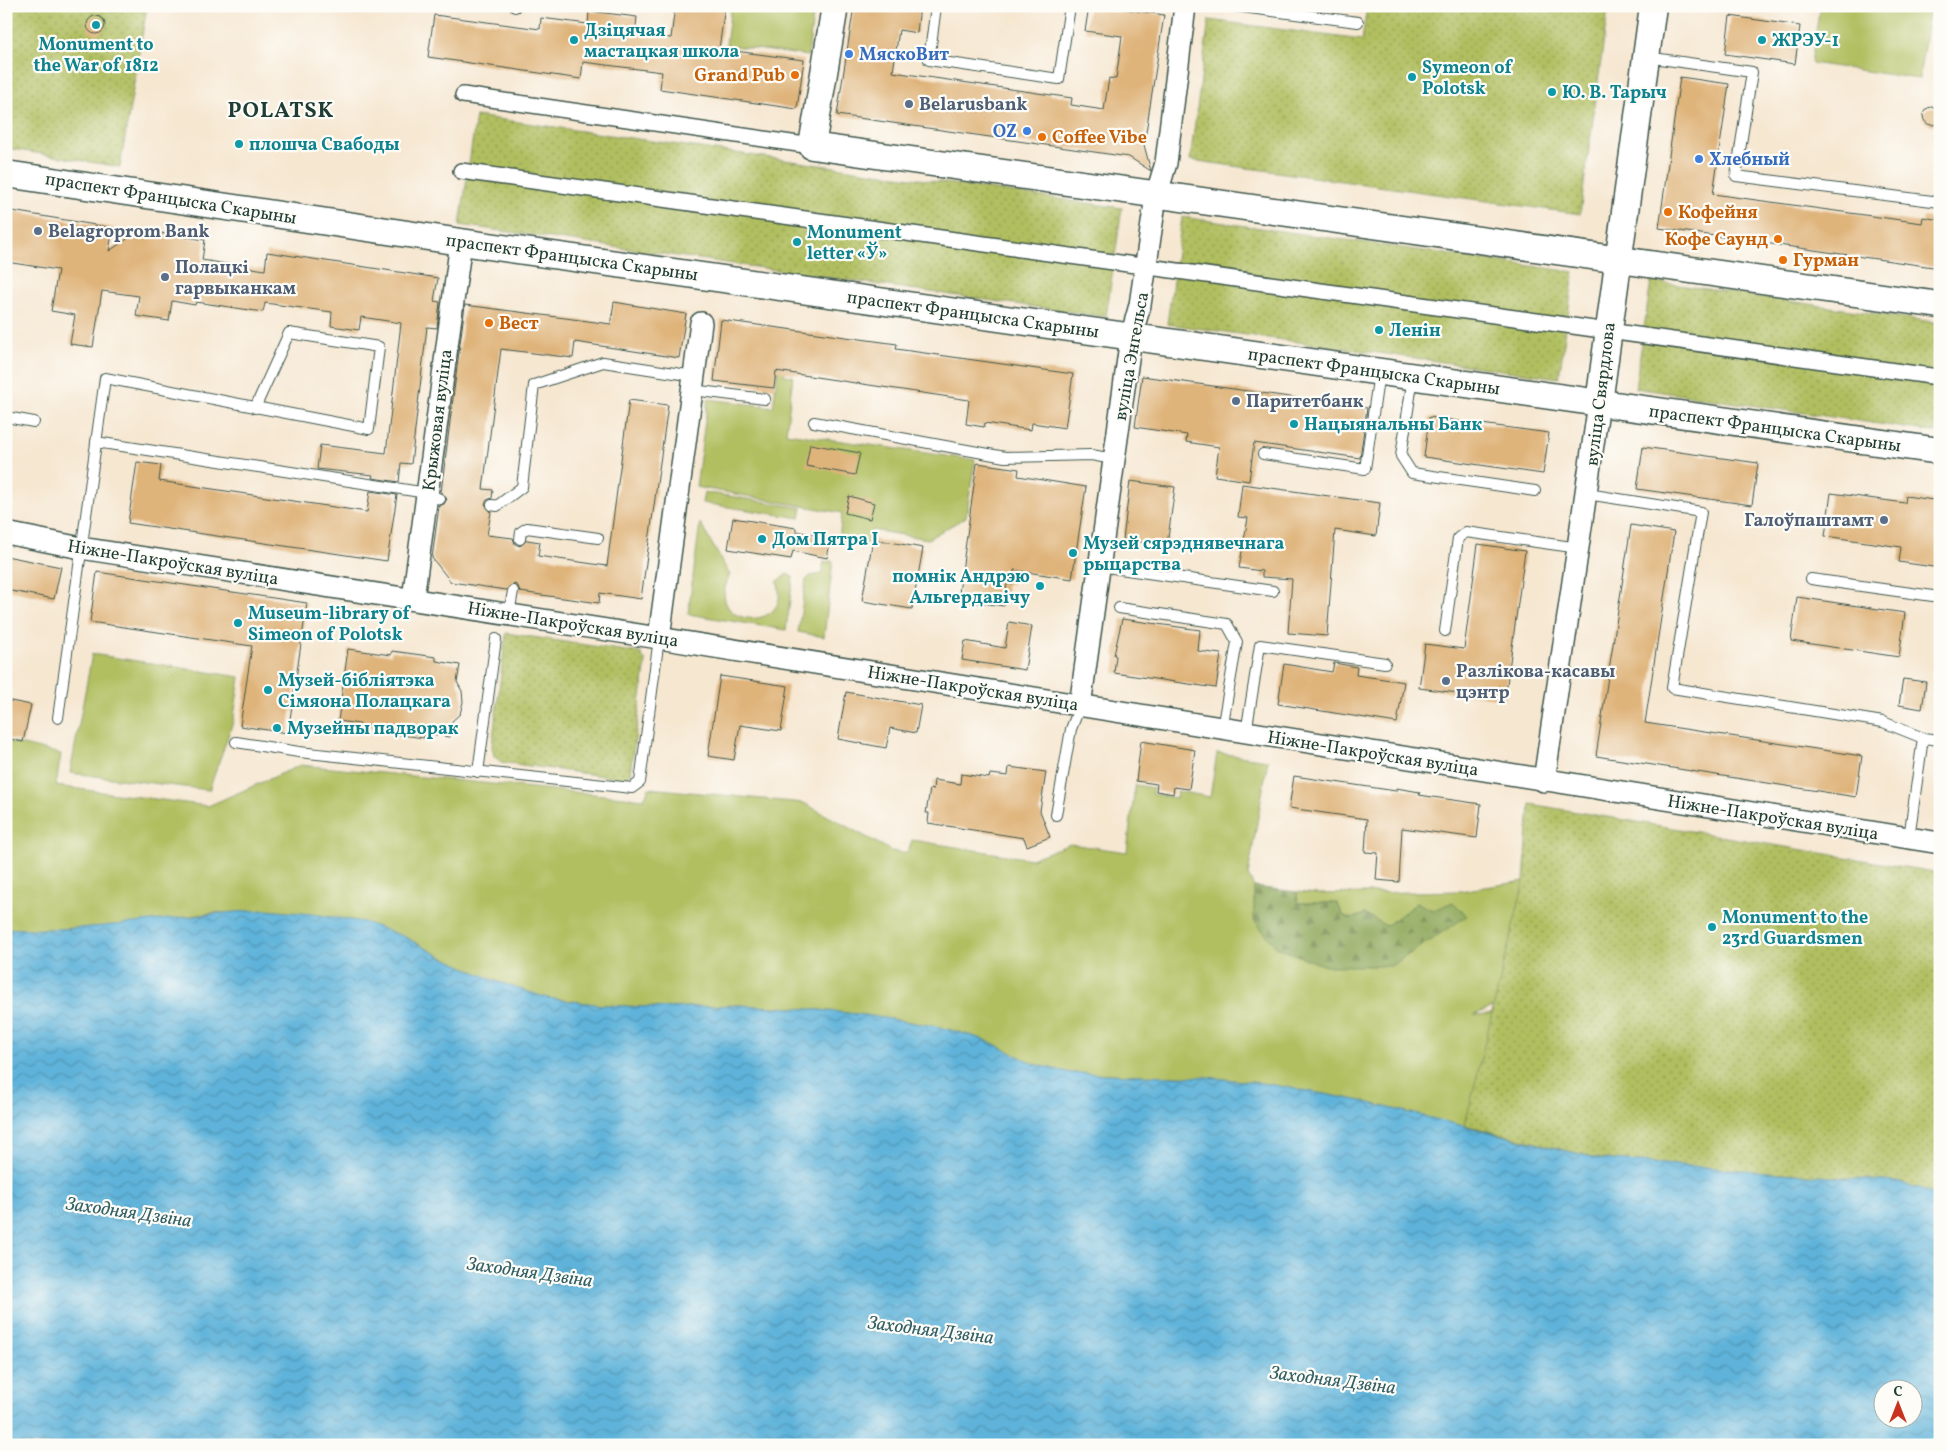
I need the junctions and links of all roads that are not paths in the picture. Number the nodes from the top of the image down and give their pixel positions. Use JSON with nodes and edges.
{"nodes":[{"id":1,"x":835,"y":6,"type":"edge"},
{"id":2,"x":936,"y":6,"type":"edge"},
{"id":3,"x":1070,"y":6,"type":"edge"},
{"id":4,"x":1185,"y":6,"type":"edge"},
{"id":5,"x":1234,"y":6,"type":"edge"},
{"id":6,"x":1653,"y":6,"type":"edge"},
{"id":7,"x":1358,"y":22,"type":"dead end"},
{"id":8,"x":1646,"y":57,"type":"junction"},
{"id":9,"x":464,"y":95,"type":"dead end"},
{"id":10,"x":812,"y":146,"type":"junction"},
{"id":11,"x":461,"y":171,"type":"dead end"},
{"id":12,"x":6,"y":174,"type":"edge"},
{"id":13,"x":1156,"y":196,"type":"junction"},
{"id":14,"x":1940,"y":202,"type":"edge"},
{"id":15,"x":461,"y":242,"type":"junction"},
{"id":16,"x":1617,"y":259,"type":"junction"},
{"id":17,"x":1146,"y":266,"type":"junction"},
{"id":18,"x":1940,"y":306,"type":"edge"},
{"id":19,"x":701,"y":323,"type":"dead end"},
{"id":20,"x":1607,"y":332,"type":"junction"},
{"id":21,"x":1131,"y":337,"type":"junction"},
{"id":22,"x":1379,"y":372,"type":"junction"},
{"id":23,"x":1413,"y":376,"type":"junction"},
{"id":24,"x":1939,"y":379,"type":"edge"},
{"id":25,"x":693,"y":383,"type":"junction"},
{"id":26,"x":766,"y":399,"type":"dead end"},
{"id":27,"x":1599,"y":403,"type":"junction"},
{"id":28,"x":255,"y":408,"type":"junction"},
{"id":29,"x":6,"y":417,"type":"edge"},
{"id":30,"x":34,"y":422,"type":"dead end"},
{"id":31,"x":814,"y":422,"type":"dead end"},
{"id":32,"x":96,"y":442,"type":"junction"},
{"id":33,"x":1940,"y":451,"type":"edge"},
{"id":34,"x":1263,"y":454,"type":"dead end"},
{"id":35,"x":1114,"y":458,"type":"junction"},
{"id":36,"x":1536,"y":492,"type":"dead end"},
{"id":37,"x":1587,"y":494,"type":"junction"},
{"id":38,"x":434,"y":496,"type":"junction"},
{"id":39,"x":492,"y":505,"type":"dead end"},
{"id":40,"x":6,"y":533,"type":"edge"},
{"id":41,"x":598,"y":538,"type":"dead end"},
{"id":42,"x":520,"y":539,"type":"dead end"},
{"id":43,"x":81,"y":548,"type":"junction"},
{"id":44,"x":1579,"y":548,"type":"junction"},
{"id":45,"x":1099,"y":566,"type":"junction"},
{"id":46,"x":1811,"y":579,"type":"dead end"},
{"id":47,"x":513,"y":591,"type":"dead end"},
{"id":48,"x":1273,"y":592,"type":"dead end"},
{"id":49,"x":1940,"y":598,"type":"edge"},
{"id":50,"x":413,"y":599,"type":"junction"},
{"id":51,"x":1119,"y":608,"type":"dead end"},
{"id":52,"x":509,"y":614,"type":"junction"},
{"id":53,"x":1446,"y":631,"type":"dead end"},
{"id":54,"x":658,"y":638,"type":"junction"},
{"id":55,"x":496,"y":639,"type":"dead end"},
{"id":56,"x":1385,"y":663,"type":"dead end"},
{"id":57,"x":1080,"y":706,"type":"junction"},
{"id":58,"x":58,"y":718,"type":"dead end"},
{"id":59,"x":1222,"y":729,"type":"junction"},
{"id":60,"x":1246,"y":733,"type":"junction"},
{"id":61,"x":1923,"y":738,"type":"junction"},
{"id":62,"x":1940,"y":740,"type":"edge"},
{"id":63,"x":236,"y":742,"type":"dead end"},
{"id":64,"x":478,"y":772,"type":"junction"},
{"id":65,"x":1544,"y":781,"type":"junction"},
{"id":66,"x":1056,"y":816,"type":"dead end"},
{"id":67,"x":1908,"y":838,"type":"junction"},
{"id":68,"x":1940,"y":843,"type":"edge"}],
"edges":[{"from":1,"to":10,"type":"street"},
{"from":2,"to":3,"type":"lane"},
{"from":4,"to":13,"type":"street","name":"вуліца Энгельса"},
{"from":5,"to":7,"type":"lane"},
{"from":6,"to":8,"type":"street","name":"вуліца Свярдлова"},
{"from":8,"to":14,"type":"lane"},
{"from":8,"to":16,"type":"street","name":"вуліца Свярдлова"},
{"from":9,"to":10,"type":"street"},
{"from":10,"to":13,"type":"street"},
{"from":11,"to":17,"type":"street"},
{"from":12,"to":15,"type":"street","name":"праспект Францыска Скарыны"},
{"from":13,"to":16,"type":"street"},
{"from":13,"to":17,"type":"street","name":"вуліца Энгельса"},
{"from":15,"to":21,"type":"street","name":"праспект Францыска Скарыны"},
{"from":15,"to":38,"type":"street","name":"Крыжовая вуліца"},
{"from":16,"to":18,"type":"street"},
{"from":16,"to":20,"type":"street","name":"вуліца Свярдлова"},
{"from":17,"to":20,"type":"street"},
{"from":17,"to":21,"type":"street","name":"вуліца Энгельса"},
{"from":19,"to":25,"type":"street"},
{"from":20,"to":24,"type":"street"},
{"from":20,"to":27,"type":"street","name":"вуліца Свярдлова"},
{"from":21,"to":22,"type":"street","name":"праспект Францыска Скарыны"},
{"from":21,"to":35,"type":"street","name":"вуліца Энгельса"},
{"from":22,"to":23,"type":"street","name":"праспект Францыска Скарыны"},
{"from":22,"to":34,"type":"lane"},
{"from":23,"to":27,"type":"street","name":"праспект Францыска Скарыны"},
{"from":23,"to":36,"type":"lane"},
{"from":25,"to":26,"type":"lane"},
{"from":25,"to":39,"type":"lane"},
{"from":25,"to":54,"type":"street"},
{"from":27,"to":33,"type":"street","name":"праспект Францыска Скарыны"},
{"from":27,"to":37,"type":"street","name":"вуліца Свярдлова"},
{"from":28,"to":28,"type":"lane"},
{"from":28,"to":32,"type":"lane"},
{"from":29,"to":30,"type":"lane"},
{"from":31,"to":35,"type":"lane"},
{"from":32,"to":38,"type":"lane"},
{"from":32,"to":43,"type":"lane"},
{"from":35,"to":45,"type":"street","name":"вуліца Энгельса"},
{"from":37,"to":44,"type":"street","name":"вуліца Свярдлова"},
{"from":37,"to":61,"type":"lane"},
{"from":38,"to":50,"type":"street","name":"Крыжовая вуліца"},
{"from":40,"to":43,"type":"street","name":"Ніжне-Пакроўская вуліца"},
{"from":41,"to":42,"type":"lane"},
{"from":43,"to":50,"type":"street","name":"Ніжне-Пакроўская вуліца"},
{"from":43,"to":58,"type":"lane"},
{"from":44,"to":53,"type":"lane"},
{"from":44,"to":65,"type":"street","name":"вуліца Свярдлова"},
{"from":45,"to":48,"type":"lane"},
{"from":45,"to":57,"type":"street","name":"вуліца Энгельса"},
{"from":46,"to":49,"type":"lane"},
{"from":47,"to":52,"type":"lane"},
{"from":50,"to":52,"type":"street","name":"Ніжне-Пакроўская вуліца"},
{"from":51,"to":59,"type":"lane"},
{"from":52,"to":54,"type":"street","name":"Ніжне-Пакроўская вуліца"},
{"from":54,"to":57,"type":"street","name":"Ніжне-Пакроўская вуліца"},
{"from":54,"to":64,"type":"lane"},
{"from":55,"to":64,"type":"lane"},
{"from":56,"to":60,"type":"lane"},
{"from":57,"to":59,"type":"street","name":"Ніжне-Пакроўская вуліца"},
{"from":57,"to":66,"type":"lane"},
{"from":59,"to":60,"type":"street","name":"Ніжне-Пакроўская вуліца"},
{"from":60,"to":65,"type":"street","name":"Ніжне-Пакроўская вуліца"},
{"from":61,"to":62,"type":"lane"},
{"from":61,"to":67,"type":"lane"},
{"from":63,"to":64,"type":"lane"},
{"from":65,"to":67,"type":"street","name":"Ніжне-Пакроўская вуліца"},
{"from":67,"to":68,"type":"street","name":"Ніжне-Пакроўская вуліца"}]}
